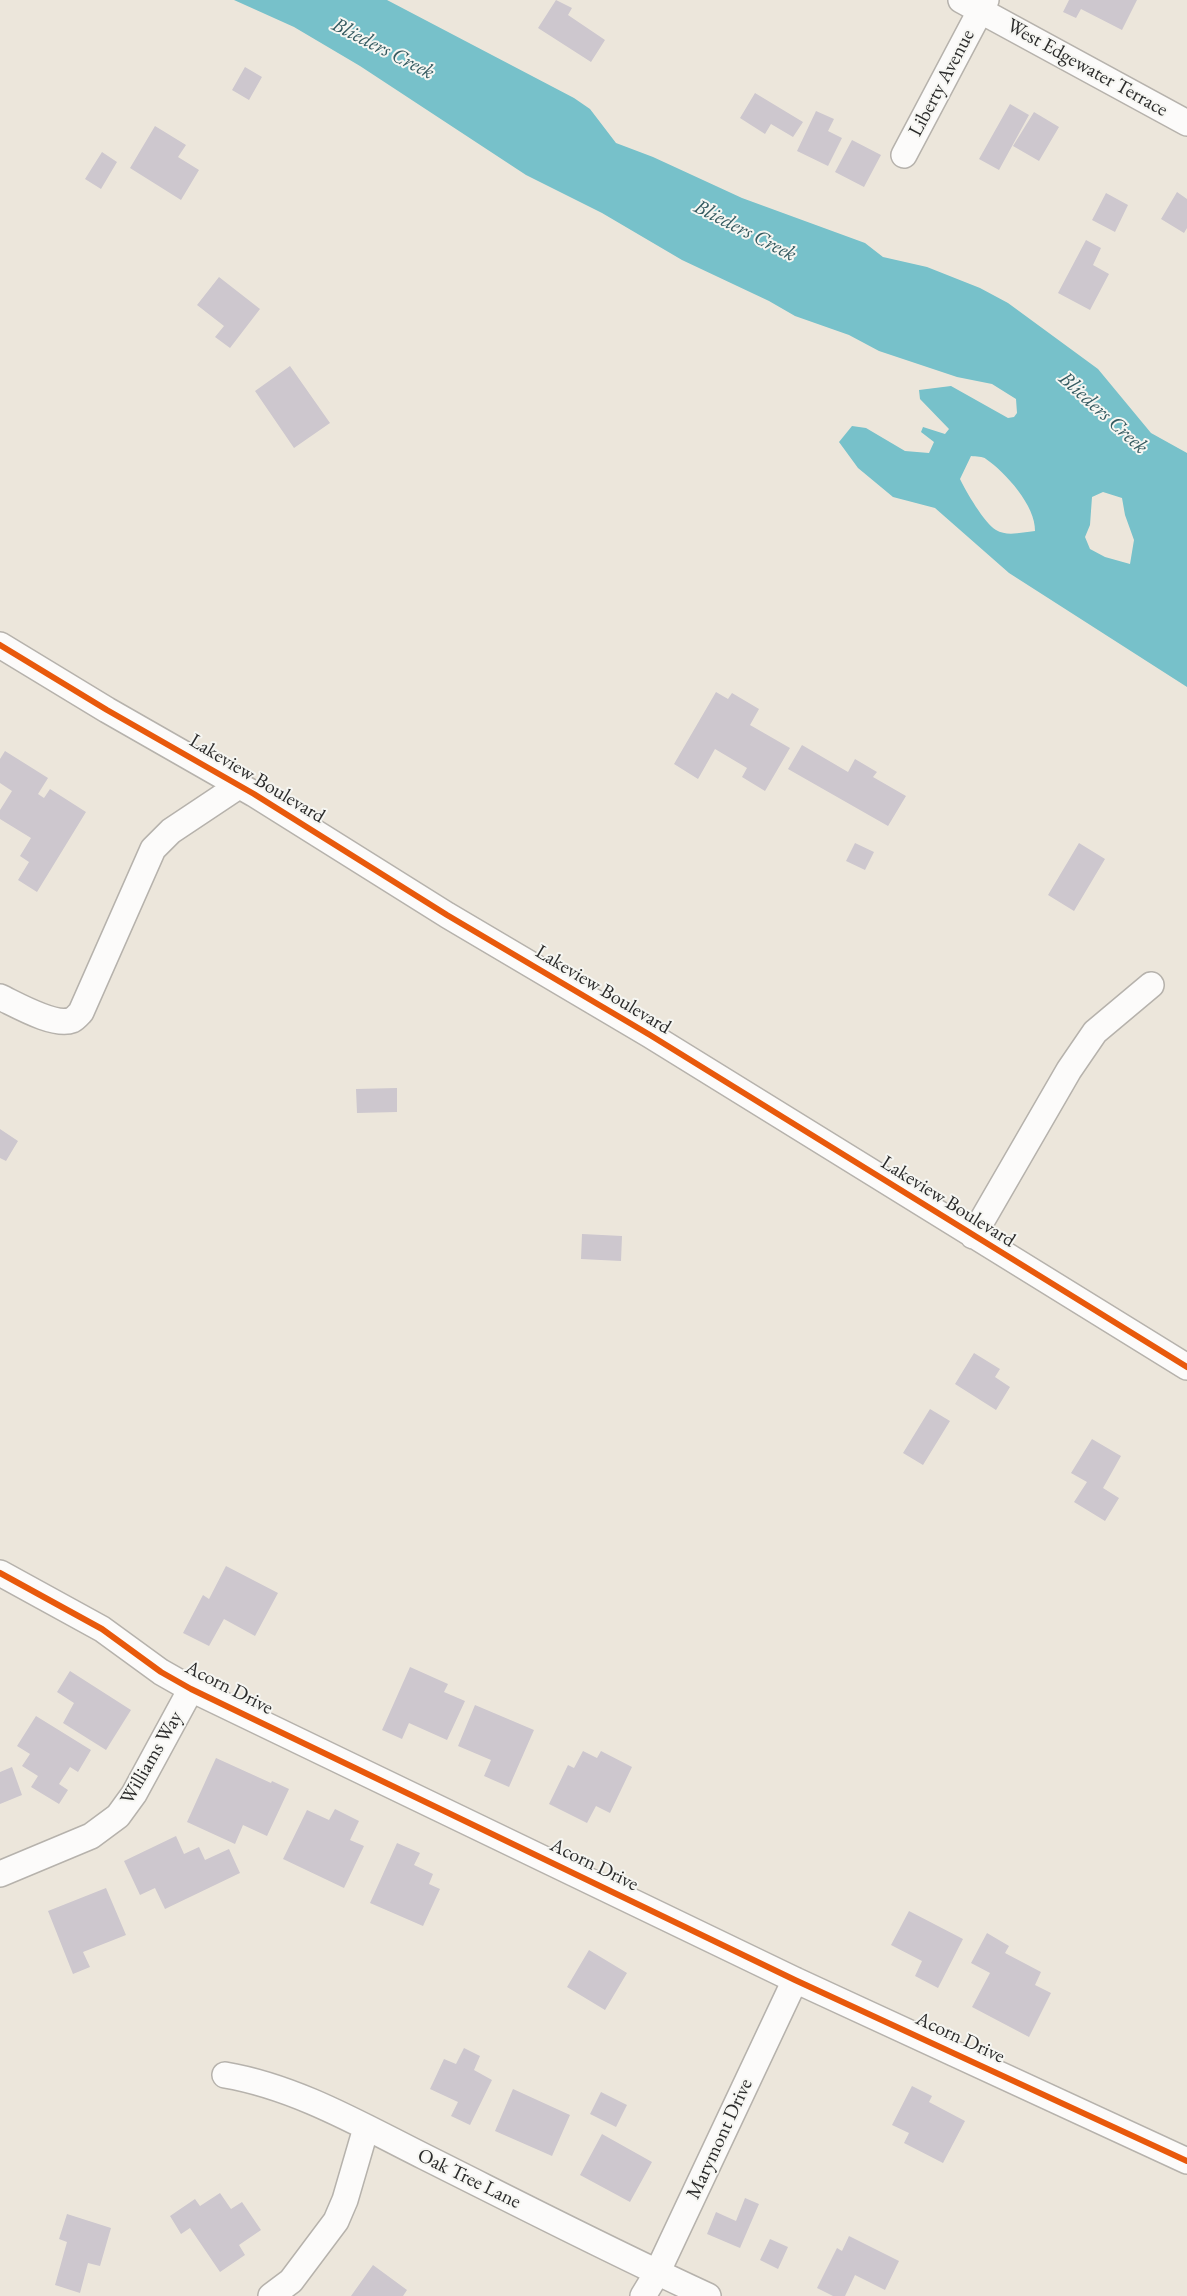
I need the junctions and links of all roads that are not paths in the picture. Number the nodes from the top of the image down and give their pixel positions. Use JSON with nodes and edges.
{"nodes":[{"id":1,"x":976,"y":3,"type":"edge"},
{"id":2,"x":1184,"y":113,"type":"edge"},
{"id":3,"x":904,"y":155,"type":"dead end"},
{"id":4,"x":0,"y":645,"type":"edge"},
{"id":5,"x":240,"y":785,"type":"junction"},
{"id":6,"x":1151,"y":986,"type":"dead end"},
{"id":7,"x":0,"y":997,"type":"edge"},
{"id":8,"x":973,"y":1236,"type":"junction"},
{"id":9,"x":1187,"y":1367,"type":"edge"},
{"id":10,"x":0,"y":1573,"type":"edge"},
{"id":11,"x":191,"y":1689,"type":"junction"},
{"id":12,"x":0,"y":1874,"type":"edge"},
{"id":13,"x":795,"y":1980,"type":"junction"},
{"id":14,"x":225,"y":2075,"type":"dead end"},
{"id":15,"x":366,"y":2128,"type":"junction"},
{"id":16,"x":1187,"y":2161,"type":"edge"},
{"id":17,"x":657,"y":2273,"type":"junction"},
{"id":18,"x":271,"y":2296,"type":"edge"},
{"id":19,"x":643,"y":2296,"type":"edge"},
{"id":20,"x":708,"y":2296,"type":"edge"}],
"edges":[{"from":1,"to":2,"type":"street","name":"West Edgewater Terrace"},
{"from":1,"to":3,"type":"street","name":"Liberty Avenue"},
{"from":4,"to":5,"type":"street","name":"Lakeview Boulevard"},
{"from":5,"to":7,"type":"street"},
{"from":5,"to":8,"type":"street","name":"Lakeview Boulevard"},
{"from":6,"to":8,"type":"street"},
{"from":8,"to":9,"type":"street","name":"Lakeview Boulevard"},
{"from":10,"to":11,"type":"street","name":"Acorn Drive"},
{"from":11,"to":12,"type":"street","name":"Williams Way"},
{"from":11,"to":13,"type":"street","name":"Acorn Drive"},
{"from":13,"to":16,"type":"street","name":"Acorn Drive"},
{"from":13,"to":17,"type":"street","name":"Marymont Drive"},
{"from":14,"to":15,"type":"street","name":"Oak Tree Lane"},
{"from":15,"to":17,"type":"street","name":"Oak Tree Lane"},
{"from":15,"to":18,"type":"street"},
{"from":17,"to":19,"type":"street","name":"Marymont Drive"},
{"from":17,"to":20,"type":"street","name":"Oak Tree Lane"}]}
